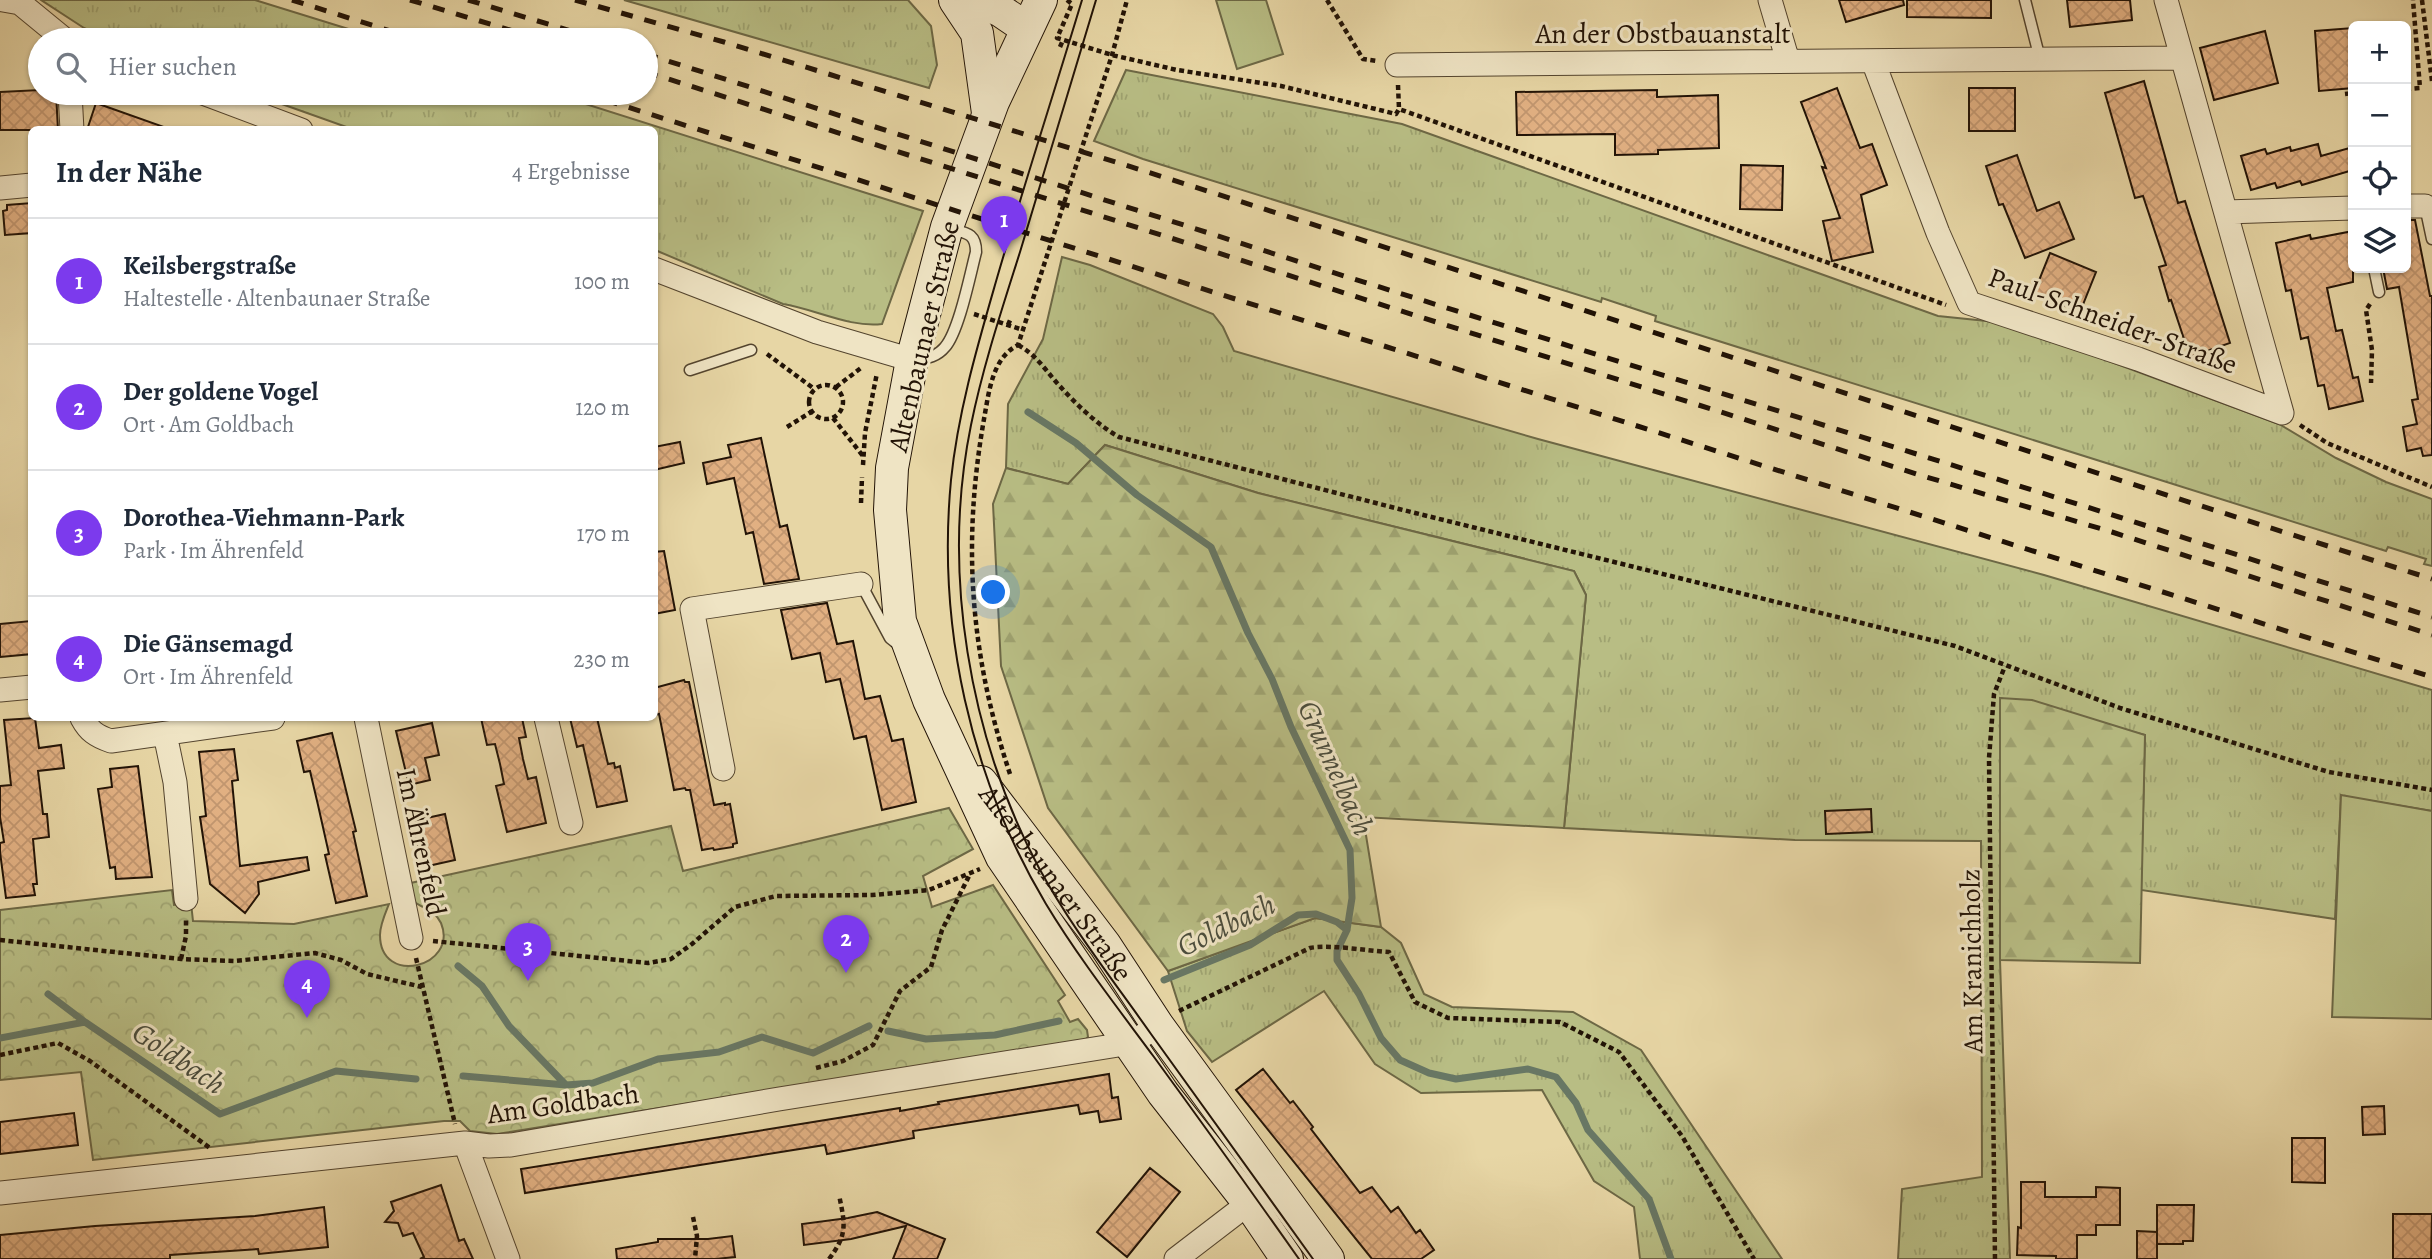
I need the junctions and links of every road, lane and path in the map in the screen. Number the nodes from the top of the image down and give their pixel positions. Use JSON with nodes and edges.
{"nodes":[{"id":1,"x":3,"y":0,"type":"edge"},
{"id":2,"x":955,"y":0,"type":"edge"},
{"id":3,"x":977,"y":0,"type":"edge"},
{"id":4,"x":1041,"y":0,"type":"edge"},
{"id":5,"x":1067,"y":0,"type":"edge"},
{"id":6,"x":1126,"y":0,"type":"edge"},
{"id":7,"x":1327,"y":0,"type":"edge"},
{"id":8,"x":1770,"y":0,"type":"edge"},
{"id":9,"x":2025,"y":0,"type":"edge"},
{"id":10,"x":2166,"y":0,"type":"edge"},
{"id":11,"x":2413,"y":0,"type":"edge"},
{"id":12,"x":2422,"y":0,"type":"edge"},
{"id":13,"x":50,"y":28,"type":"edge"},
{"id":14,"x":1026,"y":28,"type":"junction"},
{"id":15,"x":1063,"y":40,"type":"junction"},
{"id":16,"x":1060,"y":47,"type":"dead end"},
{"id":17,"x":1093,"y":49,"type":"junction"},
{"id":18,"x":1112,"y":55,"type":"junction"},
{"id":19,"x":1091,"y":56,"type":"dead end"},
{"id":20,"x":2182,"y":58,"type":"junction"},
{"id":21,"x":2040,"y":59,"type":"junction"},
{"id":22,"x":1788,"y":61,"type":"junction"},
{"id":23,"x":1873,"y":61,"type":"junction"},
{"id":24,"x":1397,"y":65,"type":"junction"},
{"id":25,"x":2432,"y":81,"type":"edge"},
{"id":26,"x":2411,"y":89,"type":"edge"},
{"id":27,"x":2345,"y":94,"type":"dead end"},
{"id":28,"x":2348,"y":94,"type":"edge"},
{"id":29,"x":71,"y":105,"type":"edge"},
{"id":30,"x":225,"y":105,"type":"edge"},
{"id":31,"x":1399,"y":109,"type":"junction"},
{"id":32,"x":988,"y":114,"type":"junction"},
{"id":33,"x":253,"y":120,"type":"edge"},
{"id":34,"x":72,"y":126,"type":"edge"},
{"id":35,"x":281,"y":126,"type":"edge"},
{"id":36,"x":28,"y":185,"type":"edge"},
{"id":37,"x":0,"y":188,"type":"edge"},
{"id":38,"x":2416,"y":206,"type":"edge"},
{"id":39,"x":2348,"y":208,"type":"edge"},
{"id":40,"x":2226,"y":212,"type":"junction"},
{"id":41,"x":947,"y":227,"type":"junction"},
{"id":42,"x":2432,"y":239,"type":"edge"},
{"id":43,"x":658,"y":271,"type":"edge"},
{"id":44,"x":2375,"y":273,"type":"edge"},
{"id":45,"x":2379,"y":292,"type":"joint"},
{"id":46,"x":1969,"y":303,"type":"junction"},
{"id":47,"x":960,"y":309,"type":"junction"},
{"id":48,"x":1011,"y":318,"type":"dead end"},
{"id":49,"x":1009,"y":325,"type":"junction"},
{"id":50,"x":1023,"y":330,"type":"junction"},
{"id":51,"x":1018,"y":345,"type":"junction"},
{"id":52,"x":754,"y":349,"type":"joint"},
{"id":53,"x":912,"y":360,"type":"junction"},
{"id":54,"x":690,"y":369,"type":"dead end"},
{"id":55,"x":2371,"y":383,"type":"dead end"},
{"id":56,"x":813,"y":389,"type":"junction"},
{"id":57,"x":811,"y":412,"type":"junction"},
{"id":58,"x":2282,"y":413,"type":"junction"},
{"id":59,"x":833,"y":418,"type":"junction"},
{"id":60,"x":787,"y":427,"type":"dead end"},
{"id":61,"x":863,"y":456,"type":"dead end"},
{"id":62,"x":2432,"y":486,"type":"edge"},
{"id":63,"x":862,"y":584,"type":"joint"},
{"id":64,"x":912,"y":657,"type":"junction"},
{"id":65,"x":2006,"y":666,"type":"junction"},
{"id":66,"x":28,"y":687,"type":"edge"},
{"id":67,"x":0,"y":690,"type":"edge"},
{"id":68,"x":84,"y":721,"type":"edge"},
{"id":69,"x":253,"y":721,"type":"edge"},
{"id":70,"x":367,"y":721,"type":"edge"},
{"id":71,"x":547,"y":721,"type":"edge"},
{"id":72,"x":165,"y":734,"type":"junction"},
{"id":73,"x":950,"y":742,"type":"junction"},
{"id":74,"x":723,"y":769,"type":"dead end"},
{"id":75,"x":1012,"y":779,"type":"dead end"},
{"id":76,"x":2432,"y":790,"type":"edge"},
{"id":77,"x":571,"y":823,"type":"dead end"},
{"id":78,"x":992,"y":863,"type":"dead end"},
{"id":79,"x":969,"y":875,"type":"junction"},
{"id":80,"x":186,"y":899,"type":"joint"},
{"id":81,"x":411,"y":937,"type":"dead end"},
{"id":82,"x":0,"y":940,"type":"edge"},
{"id":83,"x":443,"y":942,"type":"dead end"},
{"id":84,"x":181,"y":959,"type":"junction"},
{"id":85,"x":1158,"y":1026,"type":"junction"},
{"id":86,"x":1131,"y":1043,"type":"junction"},
{"id":87,"x":0,"y":1055,"type":"edge"},
{"id":88,"x":812,"y":1069,"type":"dead end"},
{"id":89,"x":465,"y":1143,"type":"junction"},
{"id":90,"x":214,"y":1150,"type":"dead end"},
{"id":91,"x":0,"y":1193,"type":"edge"},
{"id":92,"x":839,"y":1195,"type":"dead end"},
{"id":93,"x":1249,"y":1203,"type":"junction"},
{"id":94,"x":693,"y":1217,"type":"dead end"},
{"id":95,"x":508,"y":1259,"type":"edge"},
{"id":96,"x":695,"y":1259,"type":"edge"},
{"id":97,"x":829,"y":1259,"type":"edge"},
{"id":98,"x":1176,"y":1259,"type":"edge"},
{"id":99,"x":1287,"y":1259,"type":"edge"},
{"id":100,"x":1328,"y":1259,"type":"edge"},
{"id":101,"x":1754,"y":1259,"type":"edge"},
{"id":102,"x":1995,"y":1259,"type":"edge"}],
"edges":[{"from":1,"to":13,"type":"street"},
{"from":2,"to":32,"type":"main road"},
{"from":3,"to":14,"type":"main road"},
{"from":4,"to":14,"type":"main road","name":"Altenbaunaer Straße"},
{"from":5,"to":15,"type":"path"},
{"from":6,"to":18,"type":"path"},
{"from":7,"to":24,"type":"path"},
{"from":8,"to":22,"type":"street"},
{"from":9,"to":21,"type":"lane"},
{"from":10,"to":20,"type":"street"},
{"from":11,"to":26,"type":"path"},
{"from":12,"to":25,"type":"path"},
{"from":14,"to":32,"type":"main road","name":"Altenbaunaer Straße"},
{"from":15,"to":16,"type":"path"},
{"from":15,"to":17,"type":"path"},
{"from":17,"to":18,"type":"path"},
{"from":17,"to":19,"type":"path"},
{"from":18,"to":31,"type":"path"},
{"from":18,"to":50,"type":"path"},
{"from":20,"to":21,"type":"street","name":"An der Obstbauanstalt"},
{"from":20,"to":40,"type":"street"},
{"from":21,"to":23,"type":"street","name":"An der Obstbauanstalt"},
{"from":22,"to":23,"type":"street","name":"An der Obstbauanstalt"},
{"from":22,"to":24,"type":"street","name":"An der Obstbauanstalt"},
{"from":23,"to":46,"type":"street","name":"Paul-Schneider-Straße"},
{"from":24,"to":31,"type":"path"},
{"from":27,"to":28,"type":"path"},
{"from":29,"to":34,"type":"street"},
{"from":30,"to":33,"type":"street"},
{"from":31,"to":46,"type":"path"},
{"from":32,"to":41,"type":"main road","name":"Altenbaunaer Straße"},
{"from":33,"to":35,"type":"street"},
{"from":36,"to":37,"type":"street"},
{"from":38,"to":42,"type":"lane"},
{"from":39,"to":40,"type":"street"},
{"from":40,"to":58,"type":"street"},
{"from":41,"to":47,"type":"lane"},
{"from":41,"to":53,"type":"main road","name":"Altenbaunaer Straße"},
{"from":43,"to":53,"type":"street"},
{"from":44,"to":45,"type":"lane"},
{"from":45,"to":55,"type":"path"},
{"from":46,"to":58,"type":"street","name":"Paul-Schneider-Straße"},
{"from":47,"to":49,"type":"path"},
{"from":47,"to":53,"type":"lane"},
{"from":48,"to":49,"type":"path"},
{"from":49,"to":50,"type":"path"},
{"from":50,"to":51,"type":"path"},
{"from":51,"to":65,"type":"path"},
{"from":51,"to":75,"type":"path"},
{"from":52,"to":54,"type":"lane"},
{"from":52,"to":56,"type":"path"},
{"from":53,"to":64,"type":"main road","name":"Altenbaunaer Straße"},
{"from":56,"to":57,"type":"path"},
{"from":56,"to":59,"type":"path"},
{"from":57,"to":59,"type":"path"},
{"from":57,"to":60,"type":"path"},
{"from":58,"to":62,"type":"path"},
{"from":59,"to":61,"type":"path"},
{"from":63,"to":64,"type":"lane","name":"Altenbaunaer Straße"},
{"from":63,"to":74,"type":"street","name":"Altenbaunaer Straße"},
{"from":64,"to":73,"type":"main road","name":"Altenbaunaer Straße"},
{"from":65,"to":76,"type":"path"},
{"from":65,"to":102,"type":"path","name":"Am Kranichholz"},
{"from":66,"to":67,"type":"street"},
{"from":68,"to":72,"type":"street"},
{"from":69,"to":72,"type":"street"},
{"from":70,"to":81,"type":"street","name":"Im Ährenfeld"},
{"from":71,"to":77,"type":"street"},
{"from":72,"to":80,"type":"street"},
{"from":73,"to":85,"type":"main road","name":"Altenbaunaer Straße"},
{"from":73,"to":86,"type":"main road","name":"Altenbaunaer Straße"},
{"from":78,"to":79,"type":"path"},
{"from":79,"to":83,"type":"path"},
{"from":79,"to":88,"type":"path"},
{"from":80,"to":84,"type":"path"},
{"from":82,"to":84,"type":"path"},
{"from":84,"to":89,"type":"path"},
{"from":85,"to":86,"type":"street"},
{"from":85,"to":100,"type":"main road","name":"Altenbaunaer Straße"},
{"from":85,"to":101,"type":"path"},
{"from":86,"to":89,"type":"street","name":"Am Goldbach"},
{"from":86,"to":93,"type":"main road","name":"Altenbaunaer Straße"},
{"from":87,"to":90,"type":"path"},
{"from":89,"to":91,"type":"street","name":"Am Goldbach"},
{"from":89,"to":95,"type":"street"},
{"from":92,"to":97,"type":"path"},
{"from":93,"to":98,"type":"street"},
{"from":93,"to":99,"type":"main road","name":"Altenbaunaer Straße"},
{"from":94,"to":96,"type":"path"}]}
